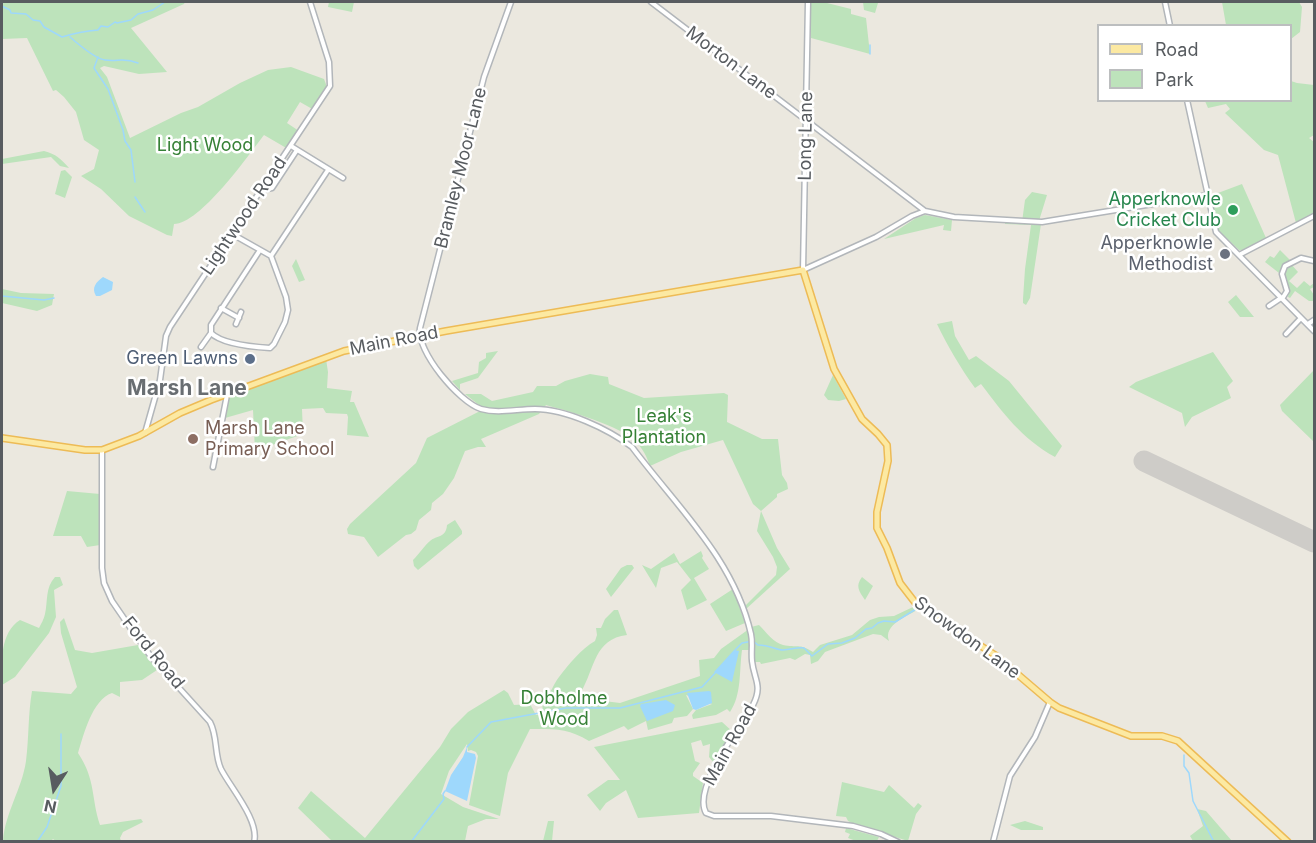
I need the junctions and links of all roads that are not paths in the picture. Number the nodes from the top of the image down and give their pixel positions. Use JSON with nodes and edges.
{"nodes":[{"id":1,"x":310,"y":2,"type":"edge"},
{"id":2,"x":511,"y":2,"type":"edge"},
{"id":3,"x":651,"y":2,"type":"edge"},
{"id":4,"x":808,"y":2,"type":"edge"},
{"id":5,"x":1165,"y":2,"type":"edge"},
{"id":6,"x":1170,"y":24,"type":"edge"},
{"id":7,"x":1187,"y":102,"type":"edge"},
{"id":8,"x":807,"y":120,"type":"junction"},
{"id":9,"x":291,"y":146,"type":"junction"},
{"id":10,"x":297,"y":150,"type":"junction"},
{"id":11,"x":328,"y":170,"type":"junction"},
{"id":12,"x":344,"y":178,"type":"dead end"},
{"id":13,"x":264,"y":187,"type":"junction"},
{"id":14,"x":1208,"y":195,"type":"junction"},
{"id":15,"x":925,"y":211,"type":"junction"},
{"id":16,"x":1314,"y":216,"type":"edge"},
{"id":17,"x":232,"y":234,"type":"junction"},
{"id":18,"x":261,"y":250,"type":"junction"},
{"id":19,"x":1239,"y":255,"type":"junction"},
{"id":20,"x":271,"y":256,"type":"junction"},
{"id":21,"x":1314,"y":261,"type":"edge"},
{"id":22,"x":803,"y":270,"type":"junction"},
{"id":23,"x":1282,"y":299,"type":"junction"},
{"id":24,"x":1269,"y":306,"type":"dead end"},
{"id":25,"x":221,"y":309,"type":"junction"},
{"id":26,"x":241,"y":312,"type":"dead end"},
{"id":27,"x":239,"y":318,"type":"junction"},
{"id":28,"x":1301,"y":318,"type":"junction"},
{"id":29,"x":1314,"y":320,"type":"edge"},
{"id":30,"x":236,"y":324,"type":"dead end"},
{"id":31,"x":1308,"y":324,"type":"junction"},
{"id":32,"x":1314,"y":331,"type":"edge"},
{"id":33,"x":211,"y":333,"type":"junction"},
{"id":34,"x":1286,"y":334,"type":"dead end"},
{"id":35,"x":420,"y":336,"type":"junction"},
{"id":36,"x":201,"y":347,"type":"dead end"},
{"id":37,"x":227,"y":394,"type":"junction"},
{"id":38,"x":145,"y":433,"type":"junction"},
{"id":39,"x":2,"y":438,"type":"edge"},
{"id":40,"x":102,"y":450,"type":"junction"},
{"id":41,"x":213,"y":467,"type":"dead end"},
{"id":42,"x":1050,"y":702,"type":"junction"},
{"id":43,"x":254,"y":842,"type":"edge"},
{"id":44,"x":898,"y":842,"type":"edge"},
{"id":45,"x":993,"y":842,"type":"edge"},
{"id":46,"x":1288,"y":842,"type":"edge"}],
"edges":[{"from":1,"to":9,"type":"street","name":"Lightwood Road"},
{"from":2,"to":35,"type":"street","name":"Bramley Moor Lane"},
{"from":3,"to":8,"type":"street","name":"Morton Lane"},
{"from":4,"to":8,"type":"street","name":"Long Lane"},
{"from":5,"to":6,"type":"street"},
{"from":7,"to":14,"type":"street"},
{"from":8,"to":15,"type":"street","name":"Morton Lane"},
{"from":8,"to":22,"type":"street","name":"Long Lane"},
{"from":9,"to":10,"type":"street"},
{"from":9,"to":13,"type":"street","name":"Lightwood Road"},
{"from":10,"to":11,"type":"street"},
{"from":10,"to":13,"type":"street"},
{"from":11,"to":12,"type":"street"},
{"from":11,"to":20,"type":"street"},
{"from":13,"to":17,"type":"street","name":"Lightwood Road"},
{"from":14,"to":15,"type":"street"},
{"from":14,"to":19,"type":"street"},
{"from":15,"to":22,"type":"street"},
{"from":16,"to":19,"type":"street"},
{"from":17,"to":18,"type":"street"},
{"from":17,"to":38,"type":"street","name":"Lightwood Road"},
{"from":18,"to":20,"type":"street"},
{"from":18,"to":25,"type":"street"},
{"from":19,"to":23,"type":"street"},
{"from":20,"to":33,"type":"street"},
{"from":21,"to":23,"type":"street"},
{"from":22,"to":35,"type":"main road","name":"Main Road"},
{"from":22,"to":42,"type":"main road","name":"Snowdon Lane"},
{"from":23,"to":24,"type":"street"},
{"from":23,"to":28,"type":"street"},
{"from":25,"to":27,"type":"street"},
{"from":25,"to":33,"type":"street"},
{"from":26,"to":27,"type":"street"},
{"from":27,"to":30,"type":"street"},
{"from":28,"to":31,"type":"street"},
{"from":28,"to":34,"type":"street"},
{"from":29,"to":31,"type":"street"},
{"from":31,"to":32,"type":"street"},
{"from":33,"to":36,"type":"street"},
{"from":35,"to":37,"type":"main road","name":"Main Road"},
{"from":35,"to":44,"type":"street","name":"Main Road"},
{"from":37,"to":38,"type":"main road","name":"Main Road"},
{"from":37,"to":41,"type":"street"},
{"from":38,"to":40,"type":"main road","name":"Main Road"},
{"from":39,"to":40,"type":"main road","name":"Main Road"},
{"from":40,"to":43,"type":"street","name":"Ford Road"},
{"from":42,"to":45,"type":"street"},
{"from":42,"to":46,"type":"main road","name":"Snowdon Lane"}]}
